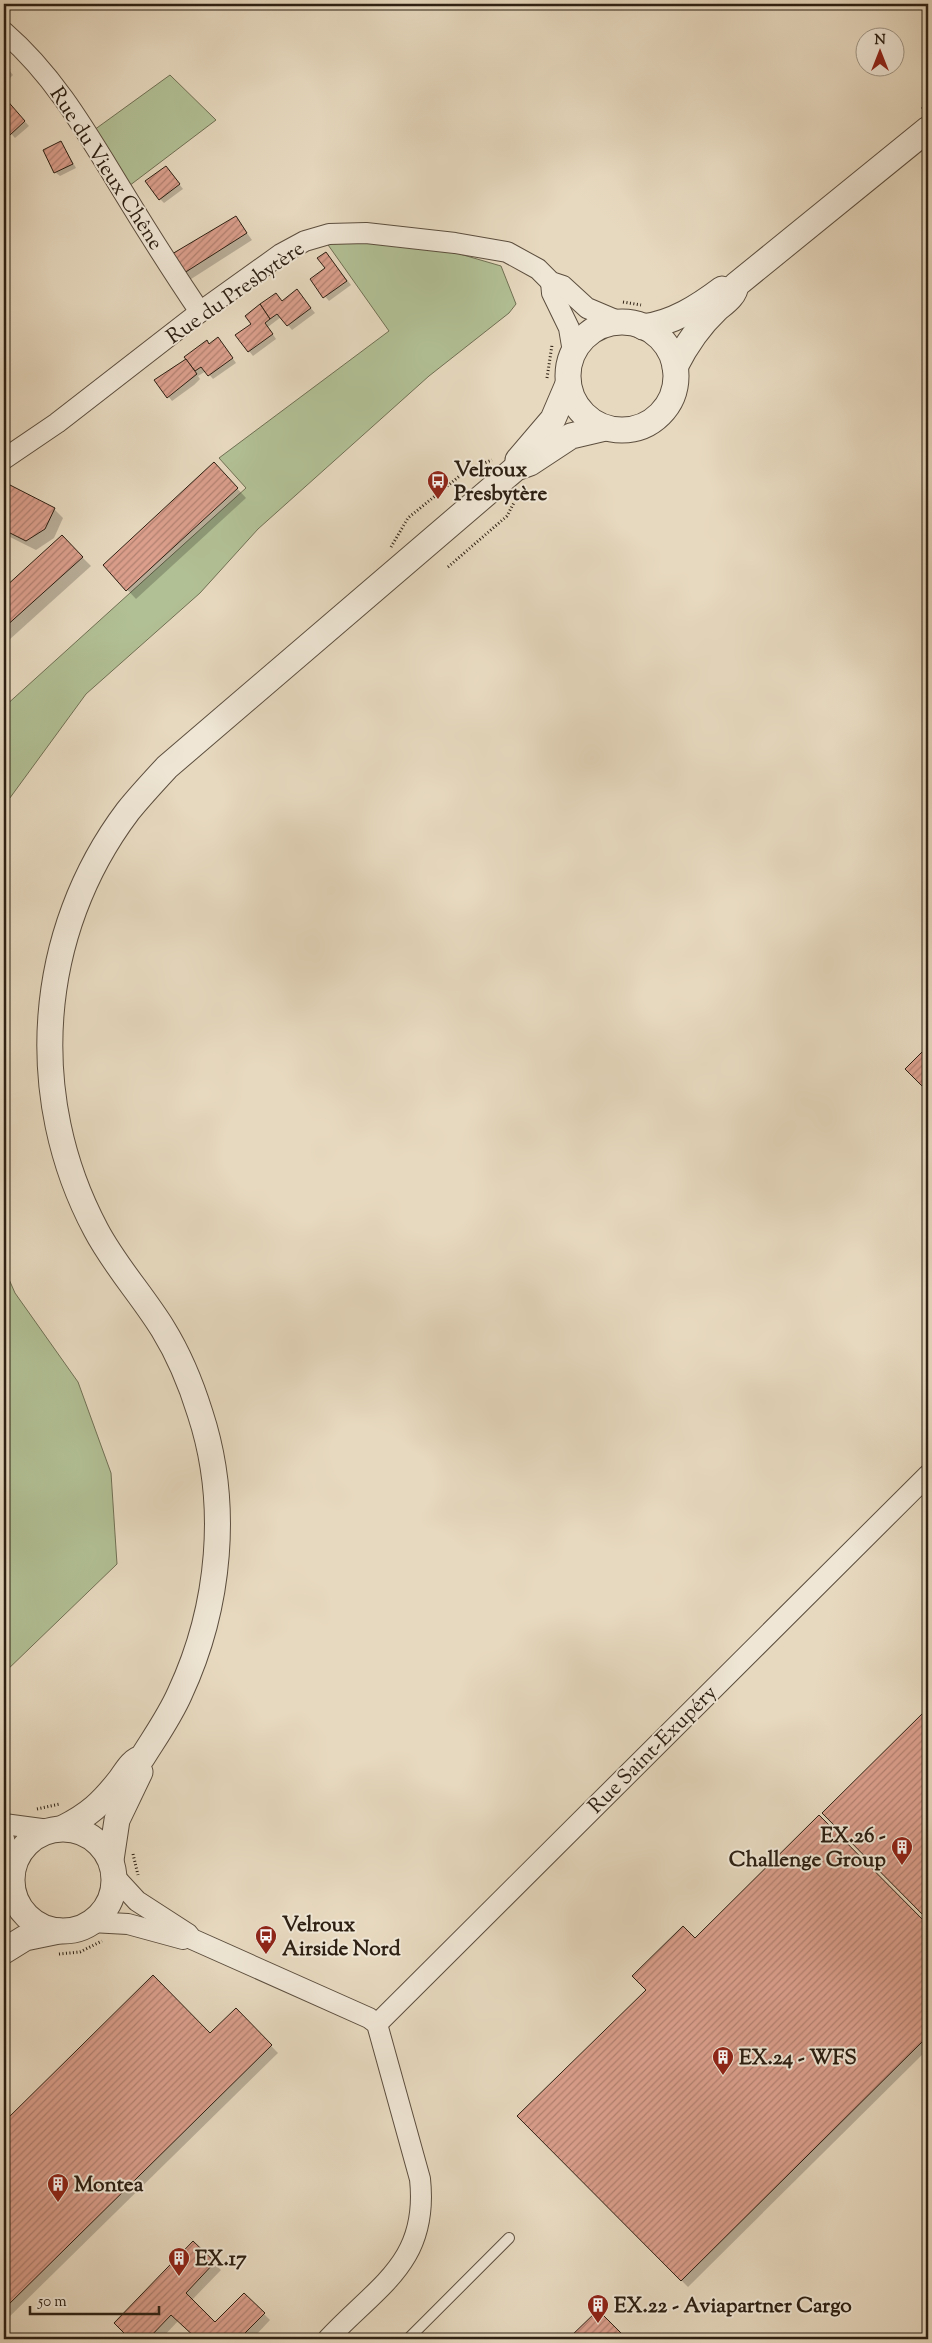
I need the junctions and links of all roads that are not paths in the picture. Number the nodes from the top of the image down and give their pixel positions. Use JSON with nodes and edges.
{"nodes":[{"id":1,"x":4,"y":32,"type":"edge"},
{"id":2,"x":922,"y":122,"type":"edge"},
{"id":3,"x":551,"y":282,"type":"junction"},
{"id":4,"x":736,"y":286,"type":"junction"},
{"id":5,"x":200,"y":312,"type":"junction"},
{"id":6,"x":631,"y":314,"type":"junction"},
{"id":7,"x":573,"y":352,"type":"junction"},
{"id":8,"x":675,"y":367,"type":"junction"},
{"id":9,"x":557,"y":382,"type":"junction"},
{"id":10,"x":605,"y":428,"type":"junction"},
{"id":11,"x":4,"y":459,"type":"edge"},
{"id":12,"x":507,"y":462,"type":"junction"},
{"id":13,"x":928,"y":1475,"type":"edge"},
{"id":14,"x":142,"y":1758,"type":"junction"},
{"id":15,"x":4,"y":1824,"type":"edge"},
{"id":16,"x":56,"y":1829,"type":"junction"},
{"id":17,"x":4,"y":1839,"type":"edge"},
{"id":18,"x":112,"y":1868,"type":"junction"},
{"id":19,"x":11,"y":1878,"type":"junction"},
{"id":20,"x":4,"y":1911,"type":"edge"},
{"id":21,"x":91,"y":1922,"type":"junction"},
{"id":22,"x":59,"y":1931,"type":"junction"},
{"id":23,"x":192,"y":1939,"type":"junction"},
{"id":24,"x":4,"y":1951,"type":"edge"},
{"id":25,"x":377,"y":2024,"type":"junction"},
{"id":26,"x":509,"y":2238,"type":"dead end"},
{"id":27,"x":331,"y":2338,"type":"edge"},
{"id":28,"x":408,"y":2339,"type":"edge"}],
"edges":[{"from":1,"to":5,"type":"street","name":"Rue du Vieux Chêne"},
{"from":2,"to":4,"type":"street"},
{"from":3,"to":5,"type":"street","name":"Rue du Presbytère"},
{"from":3,"to":6,"type":"street","name":"Rue du Presbytère"},
{"from":3,"to":7,"type":"street"},
{"from":4,"to":6,"type":"street"},
{"from":4,"to":8,"type":"street"},
{"from":5,"to":11,"type":"street","name":"Rue du Presbytère"},
{"from":6,"to":7,"type":"street"},
{"from":6,"to":8,"type":"street"},
{"from":7,"to":9,"type":"street"},
{"from":8,"to":10,"type":"street"},
{"from":9,"to":10,"type":"street"},
{"from":9,"to":12,"type":"street"},
{"from":10,"to":12,"type":"street"},
{"from":12,"to":14,"type":"street"},
{"from":13,"to":25,"type":"street","name":"Rue Saint-Exupéry"},
{"from":14,"to":16,"type":"street"},
{"from":14,"to":18,"type":"street"},
{"from":15,"to":16,"type":"street"},
{"from":16,"to":18,"type":"street"},
{"from":16,"to":19,"type":"street"},
{"from":17,"to":19,"type":"street"},
{"from":18,"to":21,"type":"street"},
{"from":18,"to":23,"type":"street"},
{"from":19,"to":20,"type":"street"},
{"from":19,"to":22,"type":"street"},
{"from":21,"to":22,"type":"street"},
{"from":21,"to":23,"type":"street"},
{"from":22,"to":24,"type":"street"},
{"from":23,"to":25,"type":"street"},
{"from":25,"to":27,"type":"street"},
{"from":26,"to":28,"type":"lane"}]}
